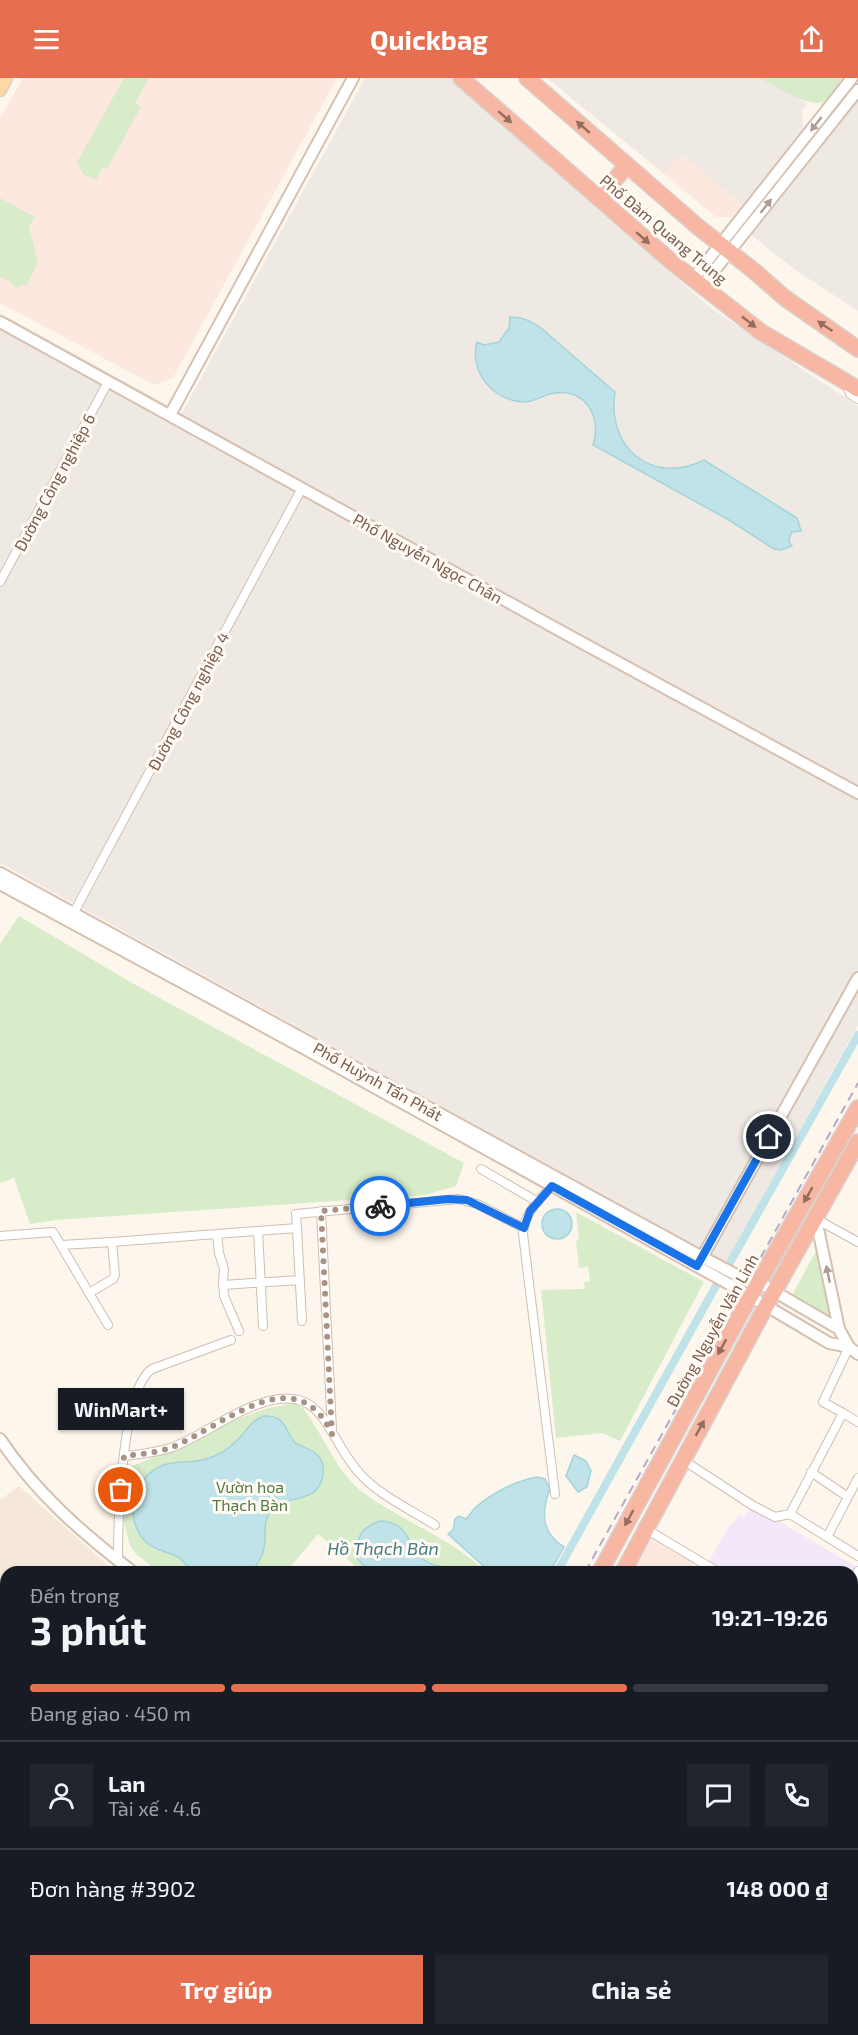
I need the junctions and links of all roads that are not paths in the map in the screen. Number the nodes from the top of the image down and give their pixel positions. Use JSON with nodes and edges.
{"nodes":[{"id":1,"x":6,"y":78,"type":"edge"},
{"id":2,"x":353,"y":78,"type":"edge"},
{"id":3,"x":461,"y":78,"type":"edge"},
{"id":4,"x":527,"y":78,"type":"edge"},
{"id":5,"x":852,"y":78,"type":"edge"},
{"id":6,"x":0,"y":90,"type":"edge"},
{"id":7,"x":858,"y":90,"type":"edge"},
{"id":8,"x":627,"y":165,"type":"junction"},
{"id":9,"x":775,"y":175,"type":"junction"},
{"id":10,"x":784,"y":183,"type":"junction"},
{"id":11,"x":599,"y":199,"type":"junction"},
{"id":12,"x":725,"y":248,"type":"junction"},
{"id":13,"x":698,"y":283,"type":"junction"},
{"id":14,"x":0,"y":322,"type":"edge"},
{"id":15,"x":858,"y":349,"type":"edge"},
{"id":16,"x":108,"y":382,"type":"junction"},
{"id":17,"x":853,"y":386,"type":"edge"},
{"id":18,"x":858,"y":399,"type":"edge"},
{"id":19,"x":170,"y":415,"type":"junction"},
{"id":20,"x":302,"y":488,"type":"junction"},
{"id":21,"x":0,"y":582,"type":"edge"},
{"id":22,"x":858,"y":792,"type":"edge"},
{"id":23,"x":0,"y":873,"type":"edge"},
{"id":24,"x":0,"y":884,"type":"edge"},
{"id":25,"x":71,"y":917,"type":"junction"},
{"id":26,"x":858,"y":978,"type":"edge"},
{"id":27,"x":858,"y":1108,"type":"edge"},
{"id":28,"x":437,"y":1118,"type":"junction"},
{"id":29,"x":858,"y":1142,"type":"edge"},
{"id":30,"x":828,"y":1161,"type":"junction"},
{"id":31,"x":481,"y":1169,"type":"dead end"},
{"id":32,"x":842,"y":1170,"type":"junction"},
{"id":33,"x":552,"y":1186,"type":"junction"},
{"id":34,"x":538,"y":1202,"type":"junction"},
{"id":35,"x":321,"y":1211,"type":"junction"},
{"id":36,"x":816,"y":1219,"type":"junction"},
{"id":37,"x":297,"y":1228,"type":"junction"},
{"id":38,"x":524,"y":1228,"type":"junction"},
{"id":39,"x":258,"y":1231,"type":"junction"},
{"id":40,"x":218,"y":1234,"type":"junction"},
{"id":41,"x":0,"y":1236,"type":"edge"},
{"id":42,"x":112,"y":1242,"type":"junction"},
{"id":43,"x":858,"y":1242,"type":"edge"},
{"id":44,"x":61,"y":1245,"type":"junction"},
{"id":45,"x":699,"y":1262,"type":"junction"},
{"id":46,"x":300,"y":1280,"type":"junction"},
{"id":47,"x":261,"y":1282,"type":"junction"},
{"id":48,"x":223,"y":1285,"type":"junction"},
{"id":49,"x":754,"y":1289,"type":"junction"},
{"id":50,"x":774,"y":1292,"type":"junction"},
{"id":51,"x":89,"y":1293,"type":"junction"},
{"id":52,"x":766,"y":1306,"type":"junction"},
{"id":53,"x":302,"y":1321,"type":"dead end"},
{"id":54,"x":108,"y":1325,"type":"dead end"},
{"id":55,"x":263,"y":1326,"type":"dead end"},
{"id":56,"x":840,"y":1329,"type":"junction"},
{"id":57,"x":239,"y":1331,"type":"dead end"},
{"id":58,"x":231,"y":1340,"type":"dead end"},
{"id":59,"x":853,"y":1351,"type":"edge"},
{"id":60,"x":843,"y":1413,"type":"junction"},
{"id":61,"x":858,"y":1422,"type":"edge"},
{"id":62,"x":332,"y":1434,"type":"junction"},
{"id":63,"x":0,"y":1439,"type":"edge"},
{"id":64,"x":124,"y":1456,"type":"junction"},
{"id":65,"x":683,"y":1460,"type":"junction"},
{"id":66,"x":811,"y":1472,"type":"junction"},
{"id":67,"x":858,"y":1478,"type":"edge"},
{"id":68,"x":555,"y":1494,"type":"dead end"},
{"id":69,"x":848,"y":1497,"type":"junction"},
{"id":70,"x":790,"y":1514,"type":"junction"},
{"id":71,"x":435,"y":1525,"type":"dead end"},
{"id":72,"x":646,"y":1529,"type":"junction"},
{"id":73,"x":827,"y":1537,"type":"junction"},
{"id":74,"x":858,"y":1556,"type":"edge"},
{"id":75,"x":118,"y":1561,"type":"junction"},
{"id":76,"x":125,"y":1566,"type":"edge"},
{"id":77,"x":603,"y":1566,"type":"edge"},
{"id":78,"x":626,"y":1566,"type":"edge"},
{"id":79,"x":707,"y":1566,"type":"edge"}],
"edges":[{"from":1,"to":6,"type":"main road"},
{"from":2,"to":19,"type":"street"},
{"from":3,"to":11,"type":"highway","name":"Phố Đàm Quang Trung","one_way":true},
{"from":8,"to":4,"type":"highway","name":"Phố Đàm Quang Trung","one_way":true},
{"from":5,"to":9,"type":"street","one_way":true},
{"from":7,"to":10,"type":"street"},
{"from":8,"to":11,"type":"highway"},
{"from":8,"to":12,"type":"highway","name":"Phố Đàm Quang Trung"},
{"from":9,"to":10,"type":"street"},
{"from":9,"to":12,"type":"street"},
{"from":12,"to":10,"type":"street","one_way":true},
{"from":11,"to":13,"type":"highway","name":"Phố Đàm Quang Trung","one_way":true},
{"from":12,"to":13,"type":"street"},
{"from":15,"to":12,"type":"highway","name":"Phố Đàm Quang Trung","one_way":true},
{"from":13,"to":17,"type":"highway","name":"Phố Đàm Quang Trung","one_way":true},
{"from":14,"to":16,"type":"street","name":"Phố Nguyễn Ngọc Chân"},
{"from":16,"to":19,"type":"street","name":"Phố Nguyễn Ngọc Chân"},
{"from":16,"to":21,"type":"street","name":"Đường Công nghiệp 6"},
{"from":17,"to":18,"type":"street"},
{"from":19,"to":20,"type":"street","name":"Phố Nguyễn Ngọc Chân"},
{"from":20,"to":22,"type":"street","name":"Phố Nguyễn Ngọc Chân"},
{"from":20,"to":25,"type":"street","name":"Đường Công nghiệp 4"},
{"from":23,"to":25,"type":"street","name":"Phố Huỳnh Tấn Phát"},
{"from":24,"to":25,"type":"street","name":"Phố Huỳnh Tấn Phát"},
{"from":25,"to":28,"type":"street","name":"Phố Huỳnh Tấn Phát"},
{"from":26,"to":45,"type":"street"},
{"from":27,"to":30,"type":"highway","name":"Đường Nguyễn Văn Linh"},
{"from":28,"to":33,"type":"street","name":"Phố Huỳnh Tấn Phát"},
{"from":28,"to":45,"type":"street","name":"Phố Huỳnh Tấn Phát"},
{"from":29,"to":32,"type":"highway"},
{"from":30,"to":32,"type":"highway"},
{"from":30,"to":49,"type":"highway","name":"Đường Nguyễn Văn Linh","one_way":true},
{"from":31,"to":34,"type":"street"},
{"from":32,"to":36,"type":"highway"},
{"from":33,"to":34,"type":"street"},
{"from":33,"to":45,"type":"street","name":"Phố Huỳnh Tấn Phát"},
{"from":34,"to":38,"type":"street"},
{"from":35,"to":37,"type":"street"},
{"from":35,"to":38,"type":"street"},
{"from":35,"to":62,"type":"street"},
{"from":36,"to":43,"type":"street"},
{"from":36,"to":50,"type":"highway"},
{"from":56,"to":36,"type":"street","one_way":true},
{"from":37,"to":39,"type":"street"},
{"from":37,"to":46,"type":"street"},
{"from":38,"to":68,"type":"street"},
{"from":39,"to":40,"type":"street"},
{"from":39,"to":47,"type":"street"},
{"from":40,"to":42,"type":"street"},
{"from":40,"to":48,"type":"street"},
{"from":41,"to":44,"type":"street"},
{"from":42,"to":44,"type":"street"},
{"from":42,"to":51,"type":"street"},
{"from":44,"to":51,"type":"street"},
{"from":45,"to":49,"type":"street","name":"Phố Huỳnh Tấn Phát"},
{"from":45,"to":49,"type":"street","name":"Phố Huỳnh Tấn Phát"},
{"from":46,"to":47,"type":"street"},
{"from":46,"to":53,"type":"street"},
{"from":47,"to":48,"type":"street"},
{"from":47,"to":55,"type":"street"},
{"from":48,"to":57,"type":"street"},
{"from":49,"to":50,"type":"street"},
{"from":49,"to":52,"type":"street"},
{"from":49,"to":77,"type":"highway","name":"Đường Nguyễn Văn Linh","one_way":true},
{"from":50,"to":52,"type":"highway"},
{"from":50,"to":56,"type":"street"},
{"from":51,"to":54,"type":"street"},
{"from":52,"to":59,"type":"street"},
{"from":65,"to":52,"type":"highway","one_way":true},
{"from":56,"to":59,"type":"street"},
{"from":58,"to":64,"type":"street"},
{"from":59,"to":60,"type":"street"},
{"from":60,"to":61,"type":"street"},
{"from":60,"to":66,"type":"street"},
{"from":62,"to":64,"type":"street"},
{"from":62,"to":71,"type":"street"},
{"from":63,"to":75,"type":"street"},
{"from":64,"to":75,"type":"street"},
{"from":65,"to":70,"type":"street"},
{"from":65,"to":72,"type":"highway"},
{"from":66,"to":69,"type":"street"},
{"from":66,"to":70,"type":"street"},
{"from":67,"to":69,"type":"street"},
{"from":69,"to":73,"type":"street"},
{"from":70,"to":73,"type":"street"},
{"from":72,"to":78,"type":"highway"},
{"from":72,"to":79,"type":"street"},
{"from":73,"to":74,"type":"street"},
{"from":75,"to":76,"type":"street"}]}
